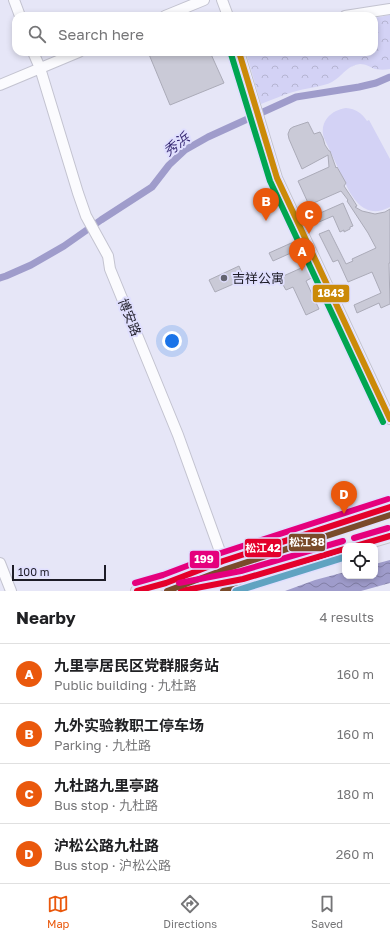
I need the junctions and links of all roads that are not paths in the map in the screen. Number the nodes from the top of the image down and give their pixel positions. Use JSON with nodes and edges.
{"nodes":[{"id":1,"x":14,"y":0,"type":"edge"},
{"id":2,"x":204,"y":0,"type":"edge"},
{"id":3,"x":222,"y":0,"type":"edge"},
{"id":4,"x":390,"y":9,"type":"edge"},
{"id":5,"x":18,"y":12,"type":"edge"},
{"id":6,"x":175,"y":12,"type":"edge"},
{"id":7,"x":226,"y":12,"type":"edge"},
{"id":8,"x":371,"y":12,"type":"edge"},
{"id":9,"x":35,"y":56,"type":"edge"},
{"id":10,"x":69,"y":56,"type":"edge"},
{"id":11,"x":240,"y":56,"type":"edge"},
{"id":12,"x":40,"y":68,"type":"junction"},
{"id":13,"x":0,"y":85,"type":"edge"},
{"id":14,"x":390,"y":419,"type":"edge"},
{"id":15,"x":390,"y":507,"type":"edge"},
{"id":16,"x":390,"y":516,"type":"edge"},
{"id":17,"x":390,"y":526,"type":"edge"},
{"id":18,"x":390,"y":536,"type":"edge"},
{"id":19,"x":354,"y":537,"type":"edge"},
{"id":20,"x":342,"y":550,"type":"edge"},
{"id":21,"x":0,"y":563,"type":"edge"},
{"id":22,"x":227,"y":572,"type":"junction"},
{"id":23,"x":11,"y":591,"type":"edge"},
{"id":24,"x":137,"y":591,"type":"edge"},
{"id":25,"x":181,"y":591,"type":"edge"}],
"edges":[{"from":1,"to":5,"type":"street"},
{"from":2,"to":6,"type":"street"},
{"from":3,"to":7,"type":"street"},
{"from":4,"to":8,"type":"street"},
{"from":9,"to":12,"type":"street","name":"博安路"},
{"from":10,"to":12,"type":"street"},
{"from":11,"to":14,"type":"street"},
{"from":12,"to":13,"type":"street"},
{"from":12,"to":22,"type":"street","name":"博安路"},
{"from":15,"to":22,"type":"main road"},
{"from":16,"to":19,"type":"main road"},
{"from":17,"to":19,"type":"main road"},
{"from":18,"to":19,"type":"main road"},
{"from":19,"to":22,"type":"main road"},
{"from":20,"to":22,"type":"main road"},
{"from":21,"to":23,"type":"street"},
{"from":22,"to":24,"type":"main road"},
{"from":22,"to":25,"type":"main road"}]}
